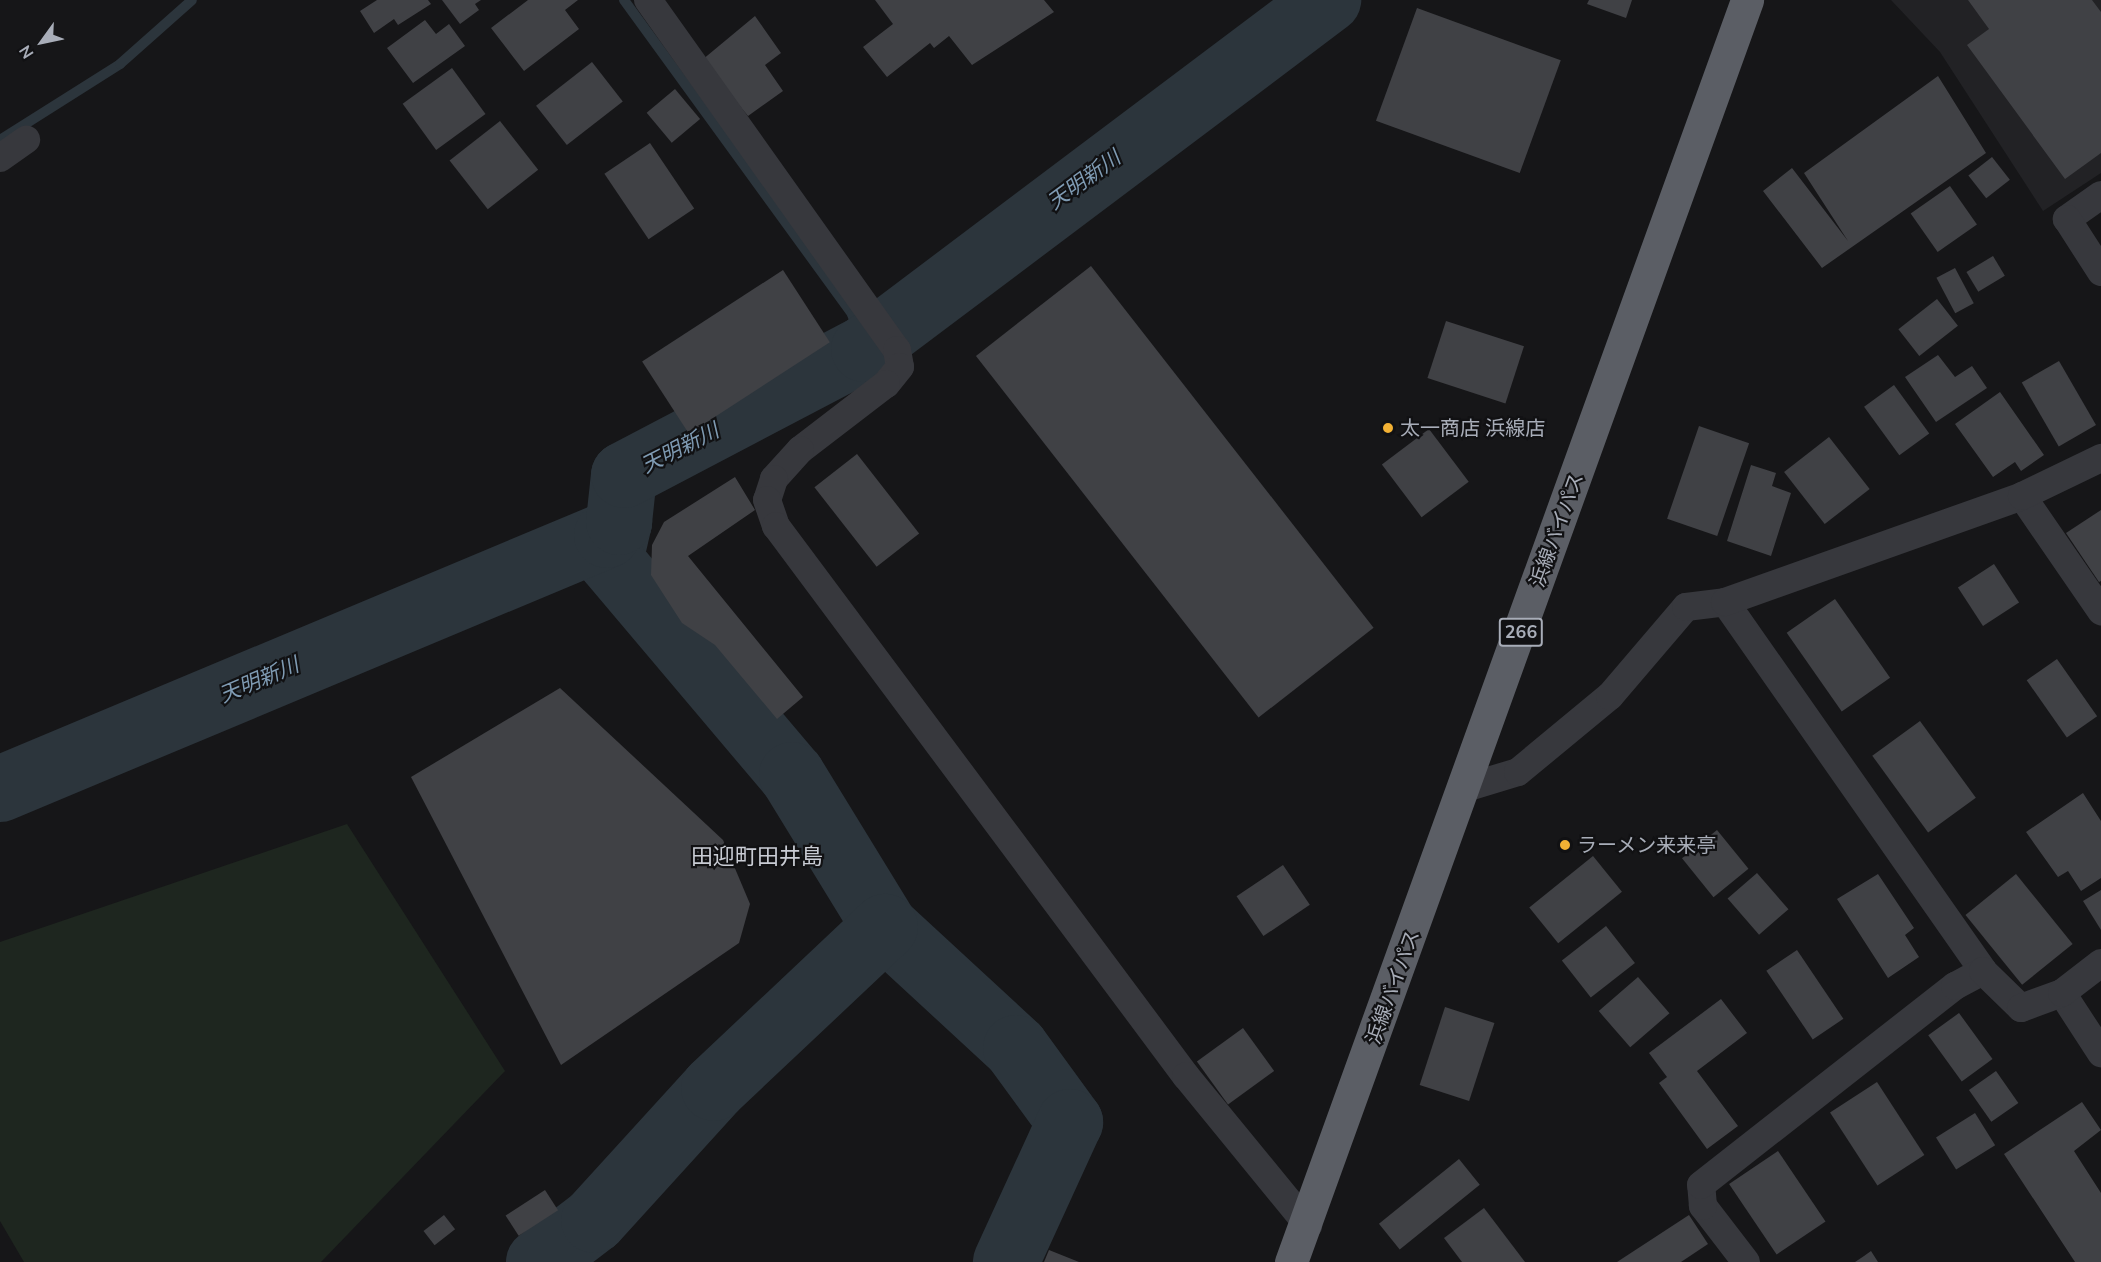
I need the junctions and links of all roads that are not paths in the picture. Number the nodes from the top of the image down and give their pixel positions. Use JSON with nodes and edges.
{"nodes":[{"id":1,"x":648,"y":0,"type":"edge"},
{"id":2,"x":1747,"y":0,"type":"edge"},
{"id":3,"x":26,"y":140,"type":"dead end"},
{"id":4,"x":0,"y":158,"type":"edge"},
{"id":5,"x":2101,"y":195,"type":"edge"},
{"id":6,"x":2101,"y":272,"type":"edge"},
{"id":7,"x":2101,"y":458,"type":"edge"},
{"id":8,"x":2022,"y":496,"type":"junction"},
{"id":9,"x":1725,"y":602,"type":"junction"},
{"id":10,"x":2101,"y":611,"type":"edge"},
{"id":11,"x":1465,"y":788,"type":"junction"},
{"id":12,"x":2101,"y":963,"type":"edge"},
{"id":13,"x":1983,"y":971,"type":"junction"},
{"id":14,"x":2062,"y":993,"type":"junction"},
{"id":15,"x":2101,"y":1053,"type":"edge"},
{"id":16,"x":1308,"y":1225,"type":"junction"},
{"id":17,"x":1291,"y":1262,"type":"edge"},
{"id":18,"x":1746,"y":1262,"type":"edge"}],
"edges":[{"from":1,"to":16,"type":"street"},
{"from":2,"to":11,"type":"highway","name":"浜線バイパス","number":"266"},
{"from":3,"to":4,"type":"street"},
{"from":5,"to":6,"type":"street"},
{"from":7,"to":8,"type":"street"},
{"from":8,"to":9,"type":"street"},
{"from":8,"to":10,"type":"street"},
{"from":9,"to":11,"type":"street"},
{"from":9,"to":13,"type":"street"},
{"from":11,"to":16,"type":"highway","name":"浜線バイパス","number":"266"},
{"from":12,"to":14,"type":"street"},
{"from":13,"to":14,"type":"street"},
{"from":13,"to":18,"type":"street"},
{"from":14,"to":15,"type":"street"},
{"from":16,"to":17,"type":"highway","name":"浜線バイパス","number":"266"}]}
